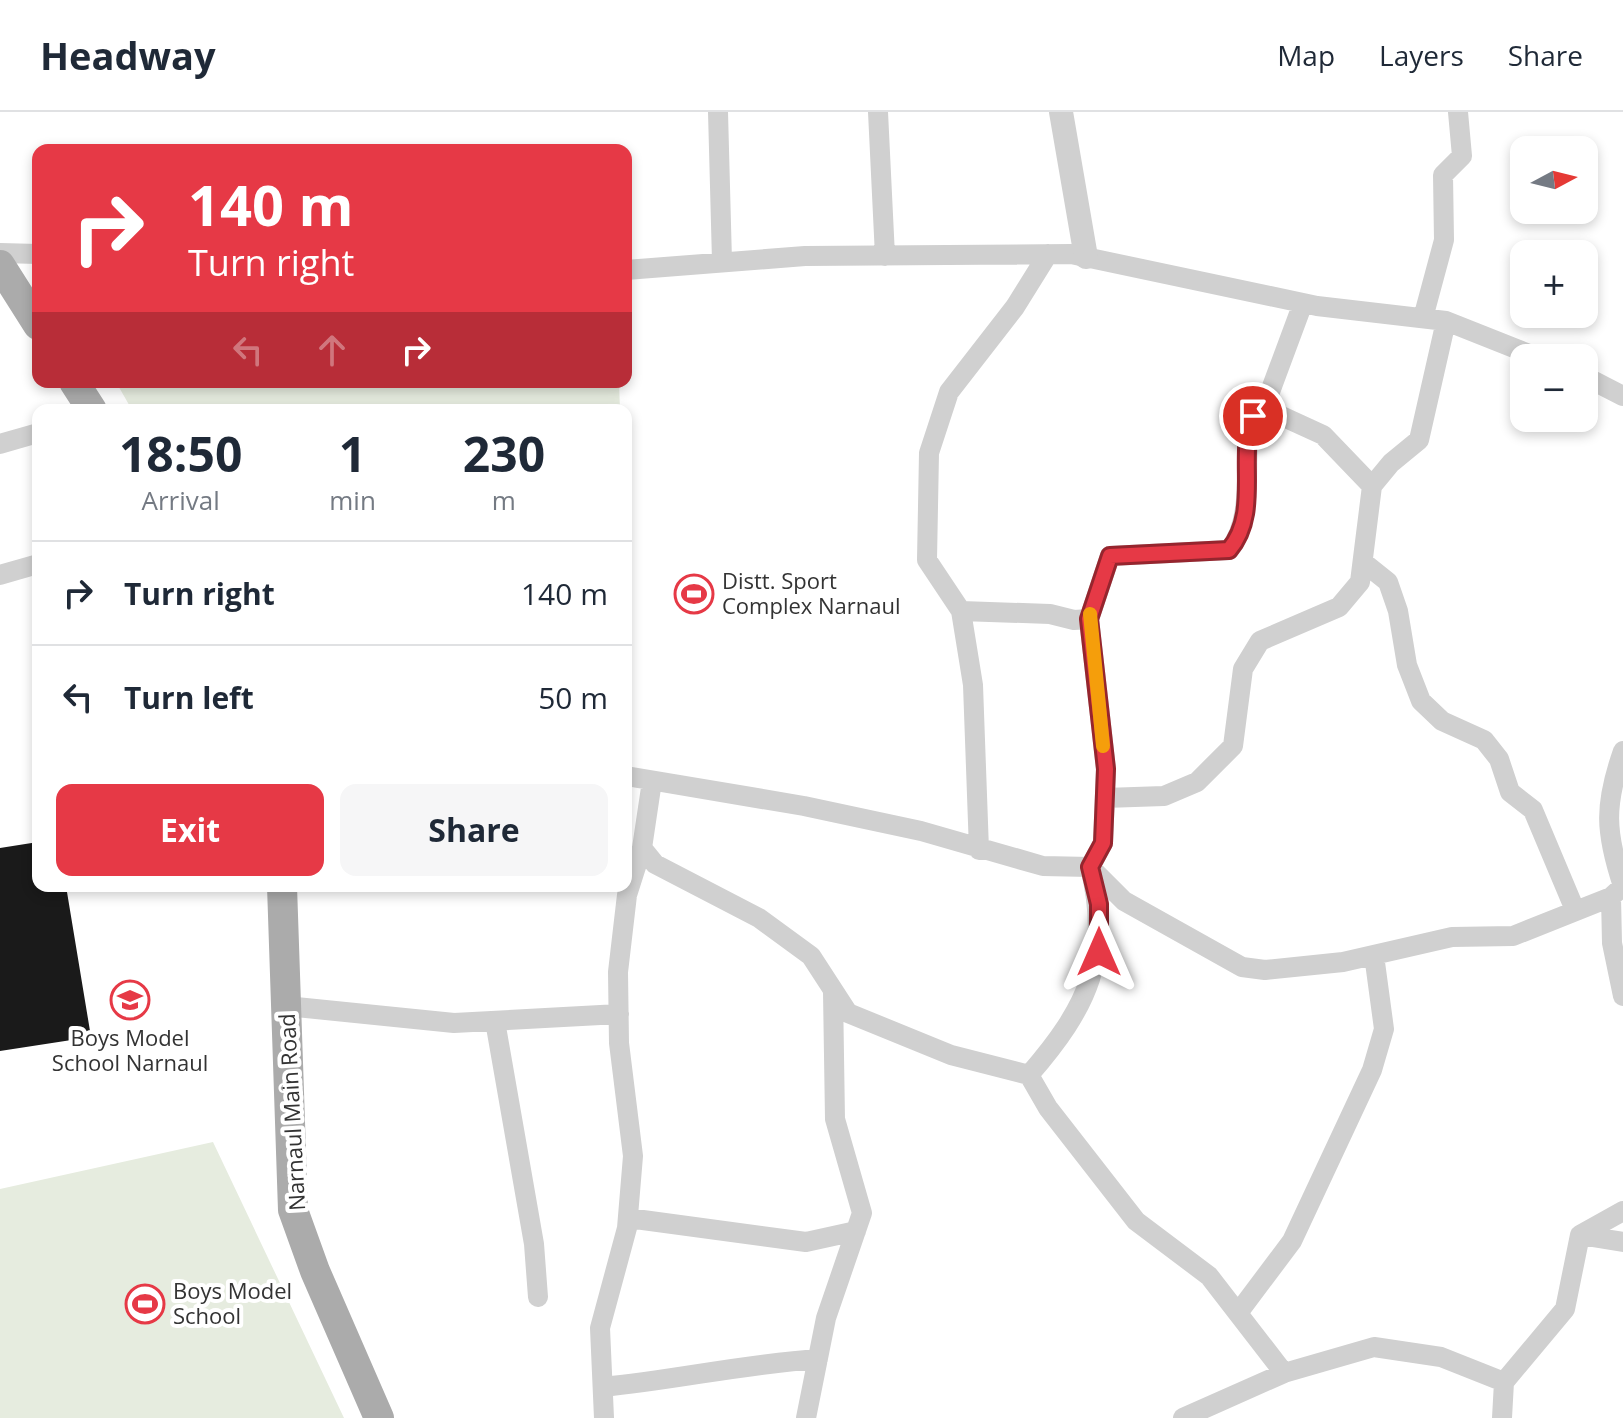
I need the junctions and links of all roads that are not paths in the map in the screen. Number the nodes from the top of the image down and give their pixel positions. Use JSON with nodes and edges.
{"nodes":[{"id":1,"x":718,"y":112,"type":"edge"},
{"id":2,"x":878,"y":112,"type":"edge"},
{"id":3,"x":1061,"y":112,"type":"edge"},
{"id":4,"x":1458,"y":112,"type":"edge"},
{"id":5,"x":0,"y":253,"type":"edge"},
{"id":6,"x":32,"y":254,"type":"edge"},
{"id":7,"x":1048,"y":254,"type":"junction"},
{"id":8,"x":885,"y":256,"type":"junction"},
{"id":9,"x":1086,"y":257,"type":"junction"},
{"id":10,"x":722,"y":261,"type":"junction"},
{"id":11,"x":0,"y":265,"type":"edge"},
{"id":12,"x":632,"y":269,"type":"edge"},
{"id":13,"x":1303,"y":303,"type":"junction"},
{"id":14,"x":32,"y":316,"type":"edge"},
{"id":15,"x":1423,"y":318,"type":"junction"},
{"id":16,"x":1446,"y":321,"type":"junction"},
{"id":17,"x":1510,"y":346,"type":"edge"},
{"id":18,"x":1598,"y":383,"type":"edge"},
{"id":19,"x":1623,"y":396,"type":"edge"},
{"id":20,"x":1264,"y":408,"type":"junction"},
{"id":21,"x":32,"y":435,"type":"edge"},
{"id":22,"x":0,"y":444,"type":"edge"},
{"id":23,"x":1372,"y":486,"type":"junction"},
{"id":24,"x":1363,"y":562,"type":"junction"},
{"id":25,"x":32,"y":566,"type":"edge"},
{"id":26,"x":0,"y":575,"type":"edge"},
{"id":27,"x":961,"y":611,"type":"junction"},
{"id":28,"x":1089,"y":619,"type":"junction"},
{"id":29,"x":1623,"y":751,"type":"edge"},
{"id":30,"x":632,"y":777,"type":"edge"},
{"id":31,"x":652,"y":781,"type":"junction"},
{"id":32,"x":1105,"y":798,"type":"junction"},
{"id":33,"x":642,"y":848,"type":"junction"},
{"id":34,"x":979,"y":850,"type":"junction"},
{"id":35,"x":1090,"y":867,"type":"junction"},
{"id":36,"x":632,"y":879,"type":"edge"},
{"id":37,"x":1620,"y":888,"type":"edge"},
{"id":38,"x":282,"y":892,"type":"edge"},
{"id":39,"x":628,"y":892,"type":"edge"},
{"id":40,"x":1575,"y":910,"type":"junction"},
{"id":41,"x":1374,"y":955,"type":"junction"},
{"id":42,"x":833,"y":992,"type":"junction"},
{"id":43,"x":1623,"y":996,"type":"edge"},
{"id":44,"x":286,"y":1006,"type":"junction"},
{"id":45,"x":619,"y":1014,"type":"junction"},
{"id":46,"x":495,"y":1021,"type":"junction"},
{"id":47,"x":1029,"y":1075,"type":"junction"},
{"id":48,"x":1623,"y":1211,"type":"edge"},
{"id":49,"x":628,"y":1218,"type":"junction"},
{"id":50,"x":856,"y":1231,"type":"junction"},
{"id":51,"x":1580,"y":1235,"type":"junction"},
{"id":52,"x":1623,"y":1242,"type":"edge"},
{"id":53,"x":538,"y":1297,"type":"dead end"},
{"id":54,"x":1238,"y":1313,"type":"junction"},
{"id":55,"x":818,"y":1359,"type":"junction"},
{"id":56,"x":1284,"y":1373,"type":"junction"},
{"id":57,"x":1504,"y":1382,"type":"junction"},
{"id":58,"x":603,"y":1387,"type":"junction"},
{"id":59,"x":379,"y":1418,"type":"edge"},
{"id":60,"x":604,"y":1418,"type":"edge"},
{"id":61,"x":806,"y":1418,"type":"edge"},
{"id":62,"x":1183,"y":1418,"type":"edge"},
{"id":63,"x":1502,"y":1418,"type":"edge"}],
"edges":[{"from":1,"to":10,"type":"street"},
{"from":2,"to":8,"type":"street"},
{"from":3,"to":9,"type":"street"},
{"from":4,"to":15,"type":"street"},
{"from":5,"to":6,"type":"street"},
{"from":7,"to":8,"type":"street"},
{"from":7,"to":9,"type":"street"},
{"from":7,"to":27,"type":"street"},
{"from":8,"to":10,"type":"street"},
{"from":9,"to":13,"type":"street"},
{"from":10,"to":12,"type":"street"},
{"from":11,"to":14,"type":"main road"},
{"from":13,"to":15,"type":"street"},
{"from":13,"to":20,"type":"street"},
{"from":15,"to":16,"type":"street"},
{"from":16,"to":17,"type":"street"},
{"from":16,"to":23,"type":"street"},
{"from":18,"to":19,"type":"street"},
{"from":20,"to":23,"type":"street"},
{"from":20,"to":28,"type":"street"},
{"from":21,"to":22,"type":"street"},
{"from":23,"to":24,"type":"street"},
{"from":24,"to":32,"type":"street"},
{"from":24,"to":40,"type":"street"},
{"from":25,"to":26,"type":"street"},
{"from":27,"to":28,"type":"street"},
{"from":27,"to":34,"type":"street"},
{"from":28,"to":32,"type":"street"},
{"from":29,"to":37,"type":"street"},
{"from":30,"to":31,"type":"street"},
{"from":31,"to":33,"type":"street"},
{"from":31,"to":34,"type":"street"},
{"from":32,"to":35,"type":"street"},
{"from":33,"to":36,"type":"street"},
{"from":33,"to":42,"type":"street"},
{"from":34,"to":35,"type":"street"},
{"from":35,"to":41,"type":"street"},
{"from":35,"to":47,"type":"street"},
{"from":37,"to":40,"type":"street"},
{"from":37,"to":43,"type":"street"},
{"from":38,"to":44,"type":"main road","name":"Narnaul Main Road"},
{"from":39,"to":45,"type":"street"},
{"from":40,"to":41,"type":"street"},
{"from":41,"to":54,"type":"street"},
{"from":42,"to":47,"type":"street"},
{"from":42,"to":50,"type":"street"},
{"from":44,"to":46,"type":"street"},
{"from":44,"to":59,"type":"main road","name":"Narnaul Main Road"},
{"from":45,"to":46,"type":"street"},
{"from":45,"to":49,"type":"street"},
{"from":46,"to":53,"type":"street"},
{"from":47,"to":54,"type":"street"},
{"from":48,"to":51,"type":"street"},
{"from":49,"to":50,"type":"street"},
{"from":49,"to":58,"type":"street"},
{"from":50,"to":55,"type":"street"},
{"from":51,"to":52,"type":"street"},
{"from":51,"to":57,"type":"street"},
{"from":54,"to":56,"type":"street"},
{"from":55,"to":58,"type":"street"},
{"from":55,"to":61,"type":"street"},
{"from":56,"to":57,"type":"street"},
{"from":56,"to":62,"type":"street"},
{"from":57,"to":63,"type":"street"},
{"from":58,"to":60,"type":"street"}]}
